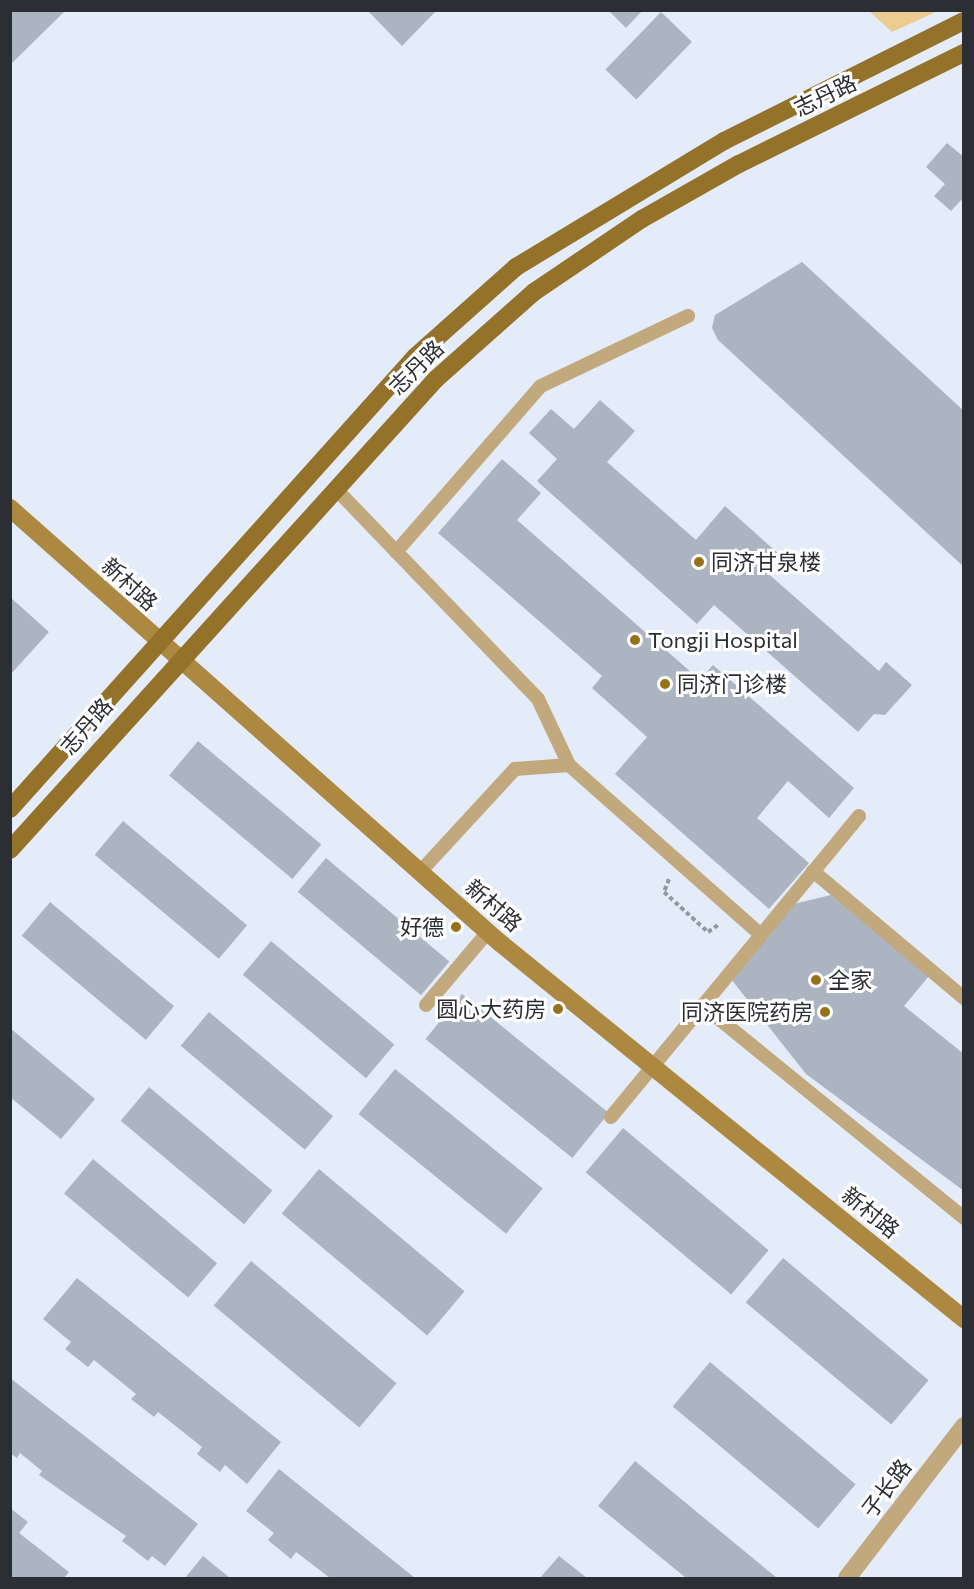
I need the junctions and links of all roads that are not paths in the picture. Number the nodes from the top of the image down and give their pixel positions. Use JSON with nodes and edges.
{"nodes":[{"id":1,"x":963,"y":21,"type":"edge"},
{"id":2,"x":963,"y":53,"type":"edge"},
{"id":3,"x":688,"y":316,"type":"dead end"},
{"id":4,"x":335,"y":488,"type":"junction"},
{"id":5,"x":10,"y":508,"type":"edge"},
{"id":6,"x":396,"y":552,"type":"junction"},
{"id":7,"x":158,"y":641,"type":"junction"},
{"id":8,"x":178,"y":659,"type":"junction"},
{"id":9,"x":569,"y":765,"type":"junction"},
{"id":10,"x":10,"y":808,"type":"edge"},
{"id":11,"x":859,"y":816,"type":"dead end"},
{"id":12,"x":10,"y":850,"type":"edge"},
{"id":13,"x":813,"y":871,"type":"junction"},
{"id":14,"x":420,"y":872,"type":"junction"},
{"id":15,"x":488,"y":932,"type":"junction"},
{"id":16,"x":760,"y":934,"type":"junction"},
{"id":17,"x":963,"y":998,"type":"edge"},
{"id":18,"x":426,"y":1005,"type":"dead end"},
{"id":19,"x":702,"y":1005,"type":"junction"},
{"id":20,"x":653,"y":1064,"type":"junction"},
{"id":21,"x":611,"y":1117,"type":"dead end"},
{"id":22,"x":963,"y":1218,"type":"edge"},
{"id":23,"x":963,"y":1319,"type":"edge"},
{"id":24,"x":963,"y":1426,"type":"edge"},
{"id":25,"x":847,"y":1578,"type":"edge"}],
"edges":[{"from":1,"to":7,"type":"main road","name":"志丹路"},
{"from":2,"to":4,"type":"main road","name":"志丹路"},
{"from":3,"to":6,"type":"lane"},
{"from":4,"to":6,"type":"lane"},
{"from":4,"to":8,"type":"main road","name":"志丹路"},
{"from":5,"to":7,"type":"main road","name":"新村路"},
{"from":6,"to":9,"type":"lane"},
{"from":7,"to":8,"type":"main road","name":"新村路"},
{"from":7,"to":10,"type":"main road","name":"志丹路"},
{"from":8,"to":12,"type":"main road","name":"志丹路"},
{"from":8,"to":14,"type":"main road","name":"新村路"},
{"from":9,"to":14,"type":"lane"},
{"from":9,"to":16,"type":"lane"},
{"from":11,"to":13,"type":"lane"},
{"from":13,"to":16,"type":"lane"},
{"from":13,"to":17,"type":"lane"},
{"from":14,"to":15,"type":"main road","name":"新村路"},
{"from":15,"to":18,"type":"lane"},
{"from":15,"to":20,"type":"main road","name":"新村路"},
{"from":16,"to":19,"type":"lane"},
{"from":19,"to":20,"type":"lane"},
{"from":19,"to":22,"type":"lane"},
{"from":20,"to":21,"type":"lane"},
{"from":20,"to":23,"type":"main road","name":"新村路"},
{"from":24,"to":25,"type":"street","name":"子长路"}]}
